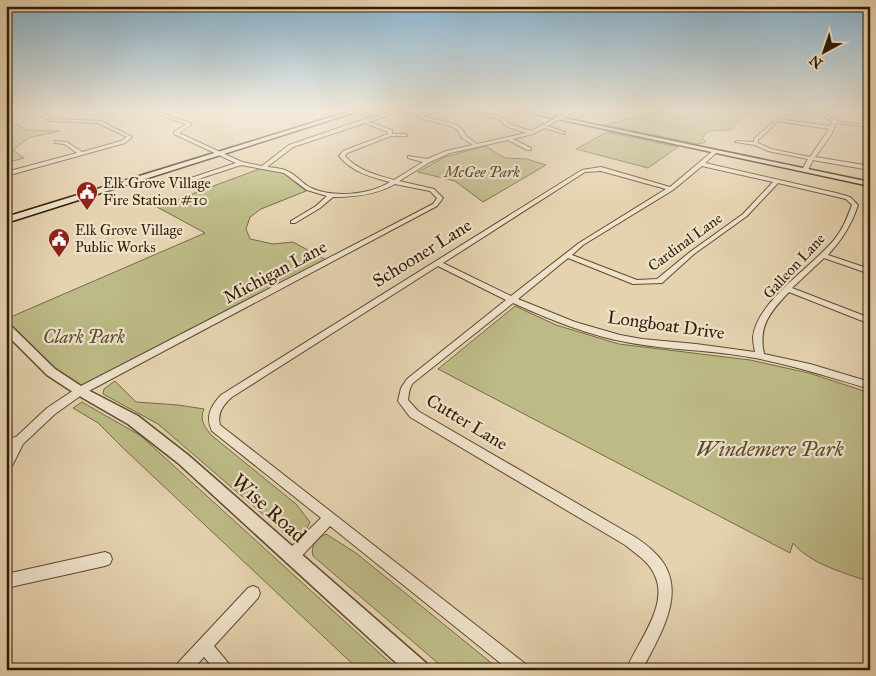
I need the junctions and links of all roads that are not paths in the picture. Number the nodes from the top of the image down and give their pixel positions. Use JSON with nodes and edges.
{"nodes":[{"id":1,"x":56,"y":142,"type":"dead end"},
{"id":2,"x":124,"y":142,"type":"edge"},
{"id":3,"x":195,"y":142,"type":"edge"},
{"id":4,"x":252,"y":142,"type":"edge"},
{"id":5,"x":254,"y":142,"type":"edge"},
{"id":6,"x":304,"y":142,"type":"edge"},
{"id":7,"x":370,"y":142,"type":"edge"},
{"id":8,"x":471,"y":142,"type":"edge"},
{"id":9,"x":496,"y":142,"type":"edge"},
{"id":10,"x":515,"y":142,"type":"edge"},
{"id":11,"x":671,"y":142,"type":"edge"},
{"id":12,"x":737,"y":142,"type":"dead end"},
{"id":13,"x":822,"y":142,"type":"edge"},
{"id":14,"x":756,"y":144,"type":"joint"},
{"id":15,"x":476,"y":145,"type":"junction"},
{"id":16,"x":529,"y":149,"type":"dead end"},
{"id":17,"x":716,"y":151,"type":"junction"},
{"id":18,"x":219,"y":152,"type":"junction"},
{"id":19,"x":82,"y":154,"type":"junction"},
{"id":20,"x":410,"y":156,"type":"dead end"},
{"id":21,"x":810,"y":158,"type":"junction"},
{"id":22,"x":428,"y":161,"type":"junction"},
{"id":23,"x":241,"y":162,"type":"junction"},
{"id":24,"x":702,"y":164,"type":"junction"},
{"id":25,"x":263,"y":167,"type":"junction"},
{"id":26,"x":870,"y":168,"type":"edge"},
{"id":27,"x":805,"y":170,"type":"junction"},
{"id":28,"x":6,"y":174,"type":"edge"},
{"id":29,"x":397,"y":181,"type":"junction"},
{"id":30,"x":776,"y":181,"type":"junction"},
{"id":31,"x":870,"y":184,"type":"edge"},
{"id":32,"x":178,"y":186,"type":"dead end"},
{"id":33,"x":671,"y":189,"type":"junction"},
{"id":34,"x":331,"y":195,"type":"junction"},
{"id":35,"x":6,"y":216,"type":"edge"},
{"id":36,"x":6,"y":220,"type":"edge"},
{"id":37,"x":293,"y":222,"type":"dead end"},
{"id":38,"x":567,"y":255,"type":"junction"},
{"id":39,"x":824,"y":256,"type":"junction"},
{"id":40,"x":437,"y":263,"type":"junction"},
{"id":41,"x":870,"y":272,"type":"edge"},
{"id":42,"x":788,"y":290,"type":"junction"},
{"id":43,"x":512,"y":298,"type":"junction"},
{"id":44,"x":870,"y":321,"type":"edge"},
{"id":45,"x":6,"y":327,"type":"edge"},
{"id":46,"x":760,"y":356,"type":"junction"},
{"id":47,"x":870,"y":386,"type":"edge"},
{"id":48,"x":80,"y":391,"type":"junction"},
{"id":49,"x":19,"y":441,"type":"junction"},
{"id":50,"x":6,"y":443,"type":"edge"},
{"id":51,"x":6,"y":468,"type":"edge"},
{"id":52,"x":329,"y":518,"type":"junction"},
{"id":53,"x":291,"y":557,"type":"junction"},
{"id":54,"x":105,"y":559,"type":"dead end"},
{"id":55,"x":6,"y":581,"type":"edge"},
{"id":56,"x":253,"y":593,"type":"dead end"},
{"id":57,"x":204,"y":646,"type":"junction"},
{"id":58,"x":181,"y":670,"type":"edge"},
{"id":59,"x":225,"y":670,"type":"edge"},
{"id":60,"x":419,"y":670,"type":"edge"},
{"id":61,"x":522,"y":670,"type":"edge"},
{"id":62,"x":634,"y":670,"type":"edge"}],
"edges":[{"from":1,"to":19,"type":"street"},
{"from":2,"to":19,"type":"street"},
{"from":3,"to":18,"type":"street"},
{"from":4,"to":18,"type":"main road"},
{"from":5,"to":18,"type":"main road"},
{"from":6,"to":25,"type":"street"},
{"from":7,"to":29,"type":"street"},
{"from":8,"to":15,"type":"street"},
{"from":9,"to":15,"type":"street"},
{"from":10,"to":16,"type":"street"},
{"from":11,"to":17,"type":"main road"},
{"from":12,"to":14,"type":"street"},
{"from":13,"to":21,"type":"street"},
{"from":14,"to":21,"type":"street"},
{"from":15,"to":22,"type":"street"},
{"from":17,"to":24,"type":"street","name":"Cutter Lane"},
{"from":17,"to":27,"type":"main road"},
{"from":18,"to":23,"type":"street"},
{"from":18,"to":35,"type":"main road"},
{"from":18,"to":36,"type":"main road"},
{"from":19,"to":28,"type":"street"},
{"from":20,"to":22,"type":"street"},
{"from":21,"to":26,"type":"street"},
{"from":21,"to":27,"type":"street"},
{"from":22,"to":29,"type":"street"},
{"from":23,"to":25,"type":"street"},
{"from":23,"to":32,"type":"street"},
{"from":24,"to":30,"type":"street","name":"Galleon Lane"},
{"from":24,"to":33,"type":"street","name":"Cutter Lane"},
{"from":25,"to":34,"type":"street"},
{"from":27,"to":31,"type":"main road"},
{"from":29,"to":34,"type":"street"},
{"from":29,"to":48,"type":"street","name":"Michigan Lane"},
{"from":30,"to":38,"type":"street","name":"Cardinal Lane"},
{"from":30,"to":39,"type":"street","name":"Galleon Lane"},
{"from":33,"to":38,"type":"street","name":"Cutter Lane"},
{"from":33,"to":40,"type":"street","name":"Schooner Lane"},
{"from":34,"to":37,"type":"street"},
{"from":38,"to":43,"type":"street","name":"Cutter Lane"},
{"from":39,"to":41,"type":"street"},
{"from":39,"to":42,"type":"street","name":"Galleon Lane"},
{"from":40,"to":43,"type":"street","name":"Longboat Drive"},
{"from":40,"to":52,"type":"street","name":"Schooner Lane"},
{"from":42,"to":44,"type":"street"},
{"from":42,"to":46,"type":"street","name":"Galleon Lane"},
{"from":43,"to":46,"type":"street","name":"Longboat Drive"},
{"from":43,"to":62,"type":"street","name":"Cutter Lane"},
{"from":45,"to":48,"type":"street","name":"Wise Road"},
{"from":46,"to":47,"type":"street","name":"Longboat Drive"},
{"from":48,"to":49,"type":"street"},
{"from":48,"to":53,"type":"street","name":"Wise Road"},
{"from":49,"to":50,"type":"street"},
{"from":49,"to":51,"type":"street"},
{"from":52,"to":53,"type":"street"},
{"from":52,"to":61,"type":"street"},
{"from":53,"to":60,"type":"street","name":"Wise Road"},
{"from":54,"to":55,"type":"street"},
{"from":56,"to":57,"type":"street"},
{"from":57,"to":58,"type":"street"},
{"from":57,"to":59,"type":"street"}]}
